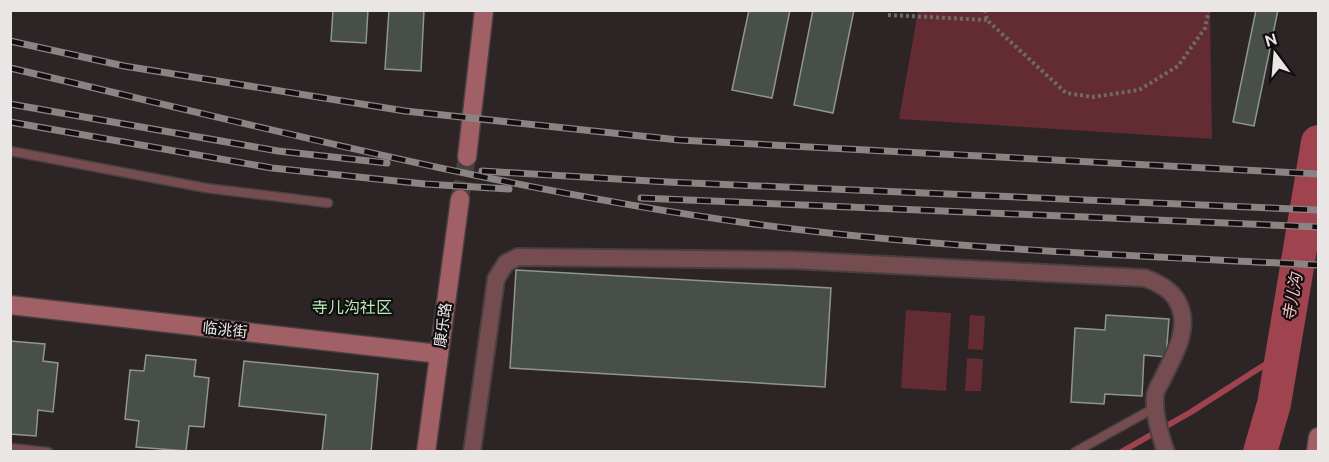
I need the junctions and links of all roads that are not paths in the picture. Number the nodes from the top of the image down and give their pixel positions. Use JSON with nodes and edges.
{"nodes":[{"id":1,"x":484,"y":10,"type":"edge"},
{"id":2,"x":10,"y":152,"type":"edge"},
{"id":3,"x":467,"y":157,"type":"tunnel mouth"},
{"id":4,"x":460,"y":199,"type":"tunnel mouth"},
{"id":5,"x":328,"y":203,"type":"dead end"},
{"id":6,"x":10,"y":305,"type":"edge"},
{"id":7,"x":439,"y":354,"type":"junction"},
{"id":8,"x":1156,"y":412,"type":"junction"},
{"id":9,"x":1318,"y":437,"type":"edge"},
{"id":10,"x":10,"y":448,"type":"edge"},
{"id":11,"x":1165,"y":450,"type":"edge"},
{"id":12,"x":48,"y":452,"type":"edge"},
{"id":13,"x":426,"y":452,"type":"edge"},
{"id":14,"x":472,"y":452,"type":"edge"},
{"id":15,"x":1075,"y":452,"type":"edge"},
{"id":16,"x":1316,"y":452,"type":"edge"}],
"edges":[{"from":1,"to":3,"type":"street"},
{"from":2,"to":5,"type":"lane"},
{"from":4,"to":7,"type":"street","name":"康乐路"},
{"from":6,"to":7,"type":"street","name":"临洮街"},
{"from":7,"to":13,"type":"street","name":"康乐路"},
{"from":8,"to":11,"type":"street"},
{"from":8,"to":14,"type":"street"},
{"from":8,"to":15,"type":"lane"},
{"from":9,"to":16,"type":"street"},
{"from":10,"to":12,"type":"lane"}]}
